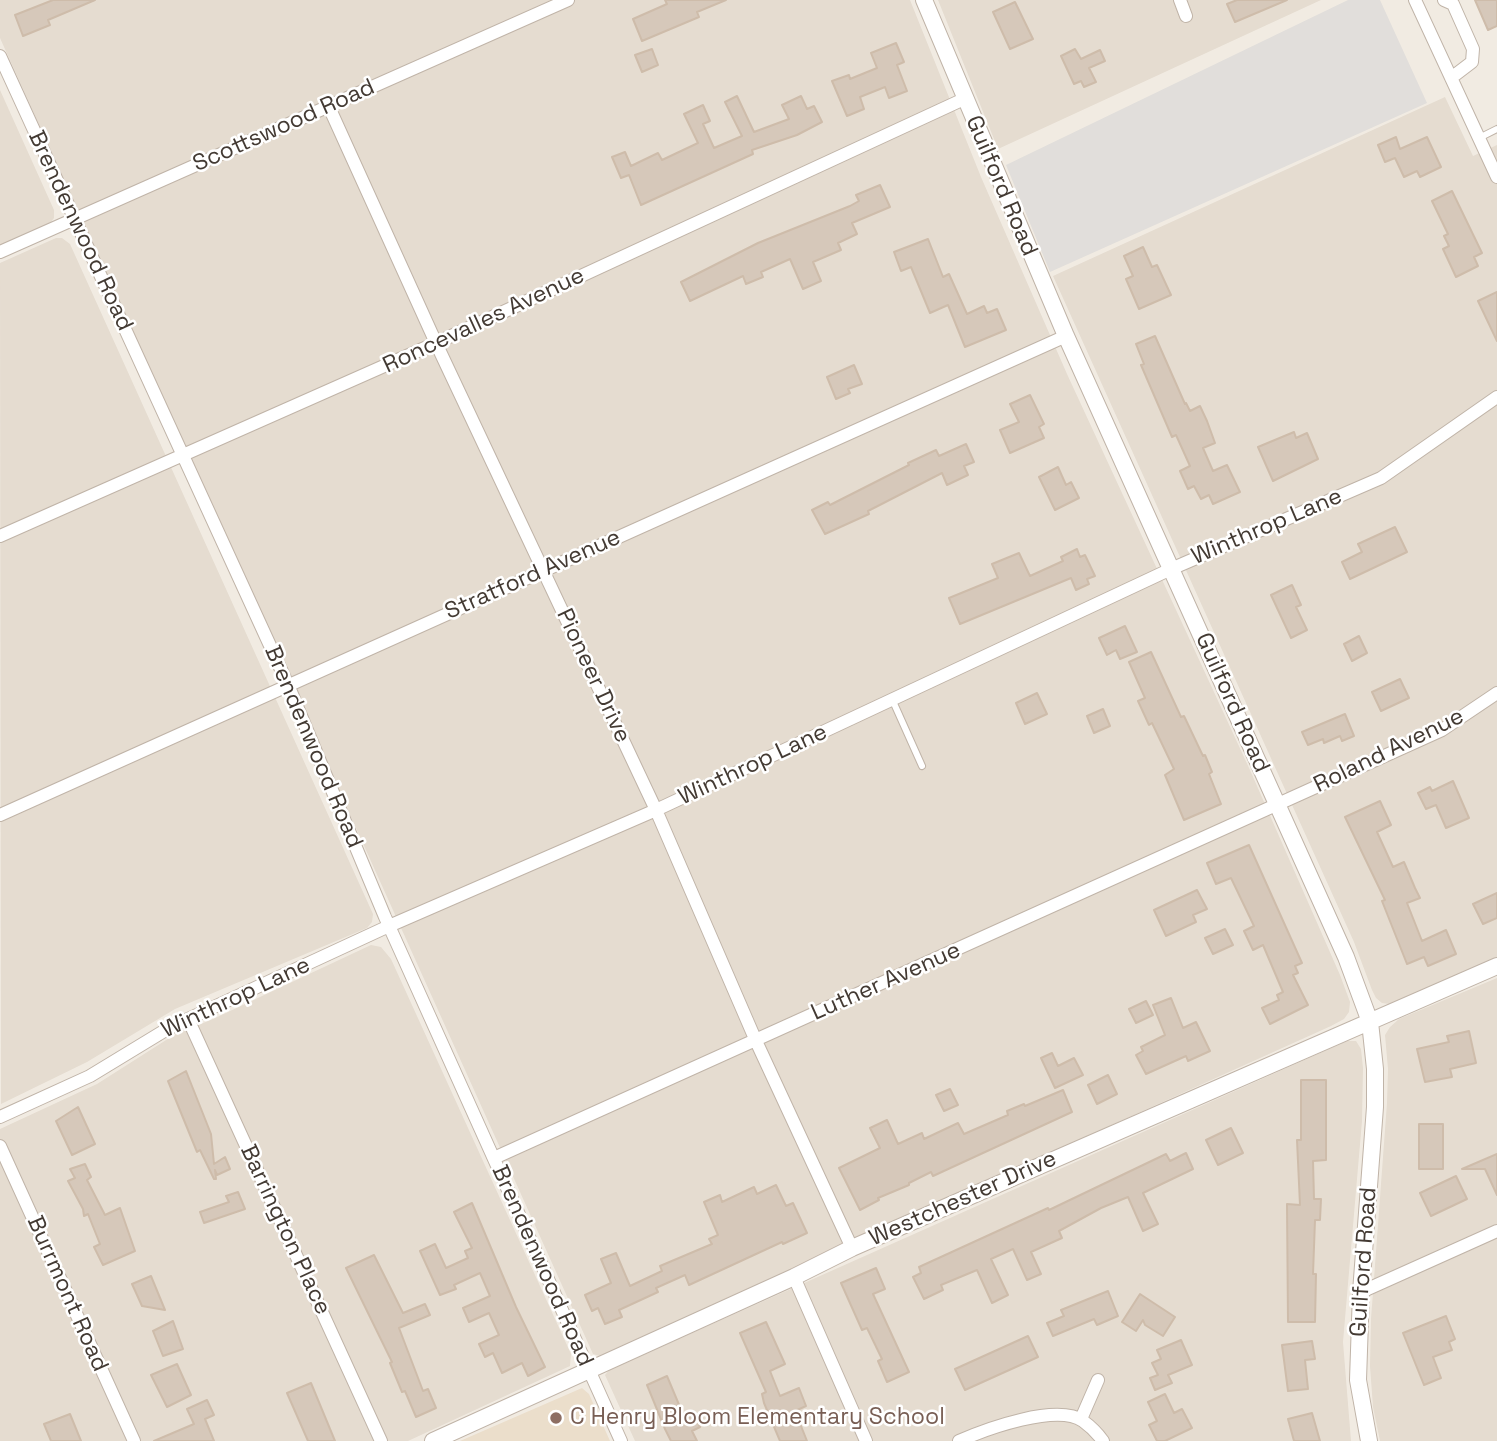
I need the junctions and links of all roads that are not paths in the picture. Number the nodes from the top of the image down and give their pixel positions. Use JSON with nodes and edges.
{"nodes":[{"id":1,"x":568,"y":0,"type":"edge"},
{"id":2,"x":924,"y":0,"type":"edge"},
{"id":3,"x":1180,"y":0,"type":"edge"},
{"id":4,"x":1415,"y":0,"type":"edge"},
{"id":5,"x":1444,"y":0,"type":"edge"},
{"id":6,"x":1186,"y":16,"type":"dead end"},
{"id":7,"x":0,"y":56,"type":"edge"},
{"id":8,"x":1451,"y":78,"type":"junction"},
{"id":9,"x":964,"y":99,"type":"junction"},
{"id":10,"x":329,"y":107,"type":"junction"},
{"id":11,"x":1497,"y":130,"type":"edge"},
{"id":12,"x":1479,"y":138,"type":"junction"},
{"id":13,"x":1497,"y":177,"type":"edge"},
{"id":14,"x":75,"y":218,"type":"junction"},
{"id":15,"x":0,"y":252,"type":"edge"},
{"id":16,"x":1066,"y":336,"type":"junction"},
{"id":17,"x":436,"y":343,"type":"junction"},
{"id":18,"x":1497,"y":397,"type":"edge"},
{"id":19,"x":183,"y":456,"type":"junction"},
{"id":20,"x":0,"y":536,"type":"edge"},
{"id":21,"x":1171,"y":569,"type":"junction"},
{"id":22,"x":544,"y":570,"type":"junction"},
{"id":23,"x":289,"y":687,"type":"junction"},
{"id":24,"x":1497,"y":694,"type":"edge"},
{"id":25,"x":892,"y":699,"type":"junction"},
{"id":26,"x":922,"y":766,"type":"dead end"},
{"id":27,"x":1278,"y":805,"type":"junction"},
{"id":28,"x":656,"y":810,"type":"junction"},
{"id":29,"x":0,"y":815,"type":"edge"},
{"id":30,"x":389,"y":926,"type":"junction"},
{"id":31,"x":1497,"y":966,"type":"edge"},
{"id":32,"x":188,"y":1019,"type":"junction"},
{"id":33,"x":1370,"y":1022,"type":"junction"},
{"id":34,"x":756,"y":1041,"type":"junction"},
{"id":35,"x":0,"y":1118,"type":"edge"},
{"id":36,"x":0,"y":1146,"type":"edge"},
{"id":37,"x":494,"y":1158,"type":"junction"},
{"id":38,"x":1497,"y":1231,"type":"edge"},
{"id":39,"x":852,"y":1248,"type":"junction"},
{"id":40,"x":794,"y":1277,"type":"junction"},
{"id":41,"x":1361,"y":1292,"type":"junction"},
{"id":42,"x":588,"y":1369,"type":"junction"},
{"id":43,"x":1098,"y":1380,"type":"dead end"},
{"id":44,"x":1081,"y":1419,"type":"junction"},
{"id":45,"x":134,"y":1441,"type":"edge"},
{"id":46,"x":381,"y":1441,"type":"edge"},
{"id":47,"x":433,"y":1441,"type":"edge"},
{"id":48,"x":621,"y":1441,"type":"edge"},
{"id":49,"x":866,"y":1441,"type":"edge"},
{"id":50,"x":960,"y":1441,"type":"edge"},
{"id":51,"x":1102,"y":1441,"type":"edge"},
{"id":52,"x":1369,"y":1441,"type":"edge"}],
"edges":[{"from":1,"to":10,"type":"street","name":"Scottswood Road"},
{"from":2,"to":9,"type":"street","name":"Guilford Road"},
{"from":3,"to":6,"type":"street"},
{"from":4,"to":8,"type":"street"},
{"from":5,"to":8,"type":"street"},
{"from":7,"to":14,"type":"street","name":"Brendenwood Road"},
{"from":8,"to":12,"type":"street"},
{"from":9,"to":16,"type":"street","name":"Guilford Road"},
{"from":9,"to":17,"type":"street","name":"Roncevalles Avenue"},
{"from":10,"to":14,"type":"street","name":"Scottswood Road"},
{"from":10,"to":17,"type":"street","name":"Pioneer Drive"},
{"from":11,"to":12,"type":"lane"},
{"from":12,"to":13,"type":"street"},
{"from":14,"to":15,"type":"street","name":"Scottswood Road"},
{"from":14,"to":19,"type":"street","name":"Brendenwood Road"},
{"from":16,"to":21,"type":"street","name":"Guilford Road"},
{"from":16,"to":22,"type":"street","name":"Stratford Avenue"},
{"from":17,"to":19,"type":"street","name":"Roncevalles Avenue"},
{"from":17,"to":22,"type":"street","name":"Pioneer Drive"},
{"from":18,"to":21,"type":"street","name":"Winthrop Lane"},
{"from":19,"to":20,"type":"street","name":"Roncevalles Avenue"},
{"from":19,"to":23,"type":"street","name":"Brendenwood Road"},
{"from":21,"to":25,"type":"street","name":"Winthrop Lane"},
{"from":21,"to":27,"type":"street","name":"Guilford Road"},
{"from":22,"to":23,"type":"street","name":"Stratford Avenue"},
{"from":22,"to":28,"type":"street","name":"Pioneer Drive"},
{"from":23,"to":29,"type":"street","name":"Stratford Avenue"},
{"from":23,"to":30,"type":"street","name":"Brendenwood Road"},
{"from":24,"to":27,"type":"street","name":"Roland Avenue"},
{"from":25,"to":26,"type":"lane"},
{"from":25,"to":28,"type":"street","name":"Winthrop Lane"},
{"from":27,"to":33,"type":"street","name":"Guilford Road"},
{"from":27,"to":34,"type":"street","name":"Luther Avenue"},
{"from":28,"to":30,"type":"street","name":"Winthrop Lane"},
{"from":28,"to":34,"type":"street","name":"Pioneer Drive"},
{"from":30,"to":32,"type":"street","name":"Winthrop Lane"},
{"from":30,"to":37,"type":"street","name":"Brendenwood Road"},
{"from":31,"to":33,"type":"street","name":"Westchester Drive"},
{"from":32,"to":35,"type":"street","name":"Winthrop Lane"},
{"from":32,"to":46,"type":"street","name":"Barrington Place"},
{"from":33,"to":39,"type":"street","name":"Westchester Drive"},
{"from":33,"to":41,"type":"street","name":"Guilford Road"},
{"from":34,"to":37,"type":"street","name":"Luther Avenue"},
{"from":34,"to":39,"type":"street","name":"Pioneer Drive"},
{"from":36,"to":45,"type":"street","name":"Burrmont Road"},
{"from":37,"to":42,"type":"street","name":"Brendenwood Road"},
{"from":38,"to":41,"type":"street"},
{"from":39,"to":40,"type":"street","name":"Westchester Drive"},
{"from":40,"to":42,"type":"street","name":"Westchester Drive"},
{"from":40,"to":49,"type":"street"},
{"from":41,"to":52,"type":"street","name":"Guilford Road"},
{"from":42,"to":47,"type":"street","name":"Westchester Drive"},
{"from":42,"to":48,"type":"street","name":"Brendenwood Road"},
{"from":43,"to":44,"type":"street"},
{"from":44,"to":50,"type":"street"},
{"from":44,"to":51,"type":"street"}]}
